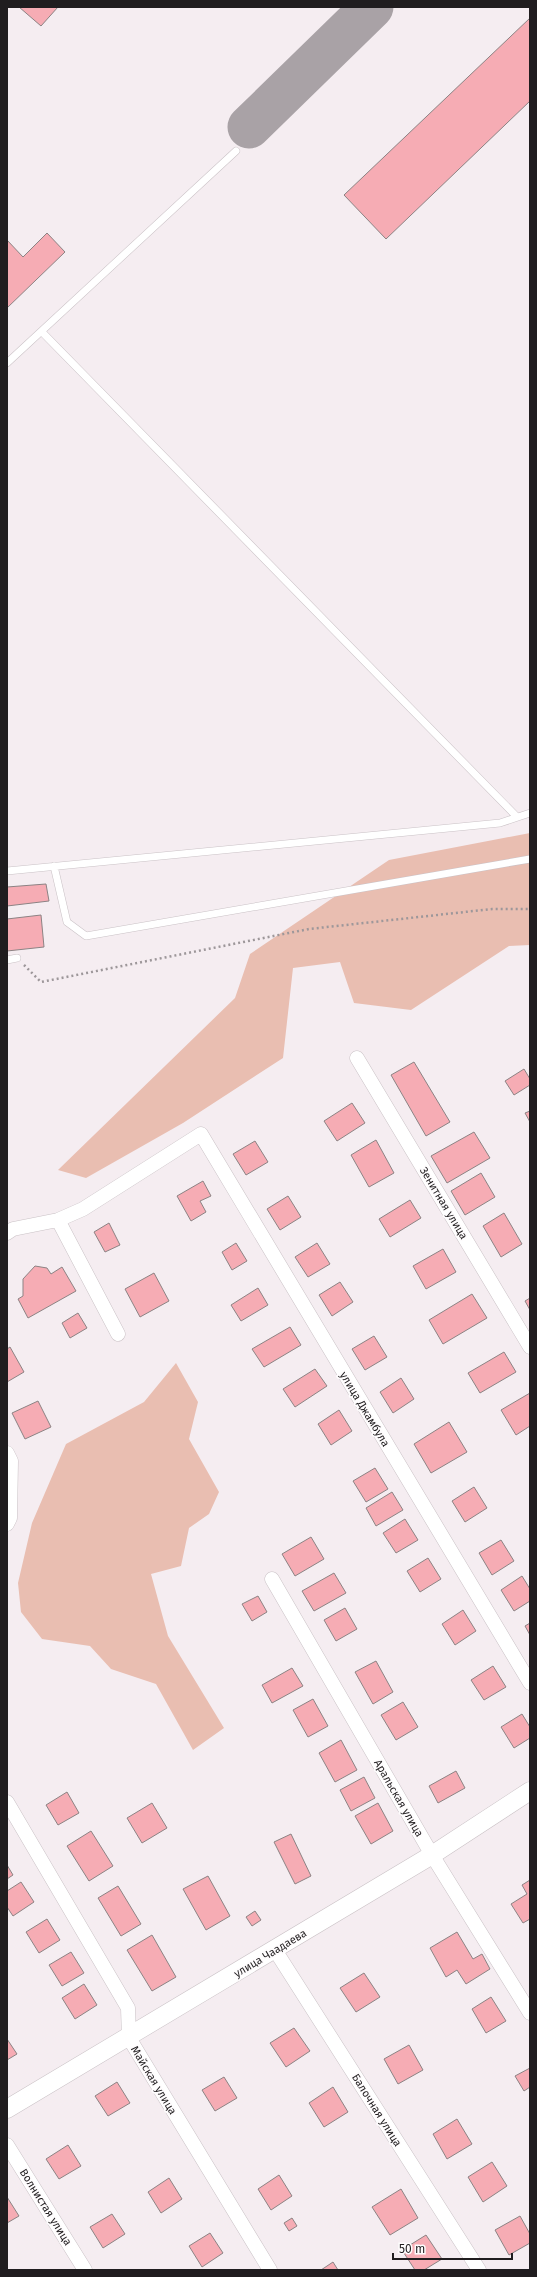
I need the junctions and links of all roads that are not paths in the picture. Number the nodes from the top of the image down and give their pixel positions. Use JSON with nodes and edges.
{"nodes":[{"id":1,"x":236,"y":151,"type":"dead end"},
{"id":2,"x":42,"y":332,"type":"junction"},
{"id":3,"x":7,"y":363,"type":"edge"},
{"id":4,"x":530,"y":813,"type":"edge"},
{"id":5,"x":517,"y":817,"type":"junction"},
{"id":6,"x":530,"y":859,"type":"edge"},
{"id":7,"x":54,"y":866,"type":"junction"},
{"id":8,"x":7,"y":871,"type":"edge"},
{"id":9,"x":17,"y":958,"type":"road end"},
{"id":10,"x":7,"y":960,"type":"edge"},
{"id":11,"x":357,"y":1058,"type":"dead end"},
{"id":12,"x":58,"y":1220,"type":"junction"},
{"id":13,"x":7,"y":1233,"type":"edge"},
{"id":14,"x":118,"y":1334,"type":"dead end"},
{"id":15,"x":530,"y":1347,"type":"edge"},
{"id":16,"x":7,"y":1453,"type":"edge"},
{"id":17,"x":7,"y":1524,"type":"edge"},
{"id":18,"x":272,"y":1579,"type":"dead end"},
{"id":19,"x":530,"y":1683,"type":"edge"},
{"id":20,"x":530,"y":1791,"type":"edge"},
{"id":21,"x":7,"y":1802,"type":"edge"},
{"id":22,"x":432,"y":1855,"type":"junction"},
{"id":23,"x":275,"y":1950,"type":"junction"},
{"id":24,"x":530,"y":2013,"type":"edge"},
{"id":25,"x":129,"y":2038,"type":"junction"},
{"id":26,"x":7,"y":2109,"type":"edge"},
{"id":27,"x":7,"y":2145,"type":"edge"},
{"id":28,"x":85,"y":2270,"type":"edge"},
{"id":29,"x":270,"y":2270,"type":"edge"},
{"id":30,"x":479,"y":2270,"type":"edge"}],
"edges":[{"from":1,"to":2,"type":"lane"},
{"from":2,"to":3,"type":"lane"},
{"from":2,"to":5,"type":"lane"},
{"from":4,"to":5,"type":"lane"},
{"from":5,"to":7,"type":"lane"},
{"from":6,"to":7,"type":"lane"},
{"from":7,"to":8,"type":"lane"},
{"from":9,"to":10,"type":"lane"},
{"from":11,"to":15,"type":"street","name":"Зенитная улица"},
{"from":12,"to":13,"type":"street"},
{"from":12,"to":14,"type":"street"},
{"from":12,"to":19,"type":"street","name":"улица Джамбула"},
{"from":16,"to":17,"type":"street"},
{"from":18,"to":22,"type":"street","name":"Аральская улица"},
{"from":20,"to":22,"type":"street","name":"улица Чаадаева"},
{"from":21,"to":25,"type":"street","name":"Майская улица"},
{"from":22,"to":23,"type":"street","name":"улица Чаадаева"},
{"from":22,"to":24,"type":"street","name":"Аральская улица"},
{"from":23,"to":25,"type":"street","name":"улица Чаадаева"},
{"from":23,"to":30,"type":"street","name":"Балочная улица"},
{"from":25,"to":26,"type":"street","name":"улица Чаадаева"},
{"from":25,"to":29,"type":"street","name":"Майская улица"},
{"from":27,"to":28,"type":"street","name":"Волнистая улица"}]}
